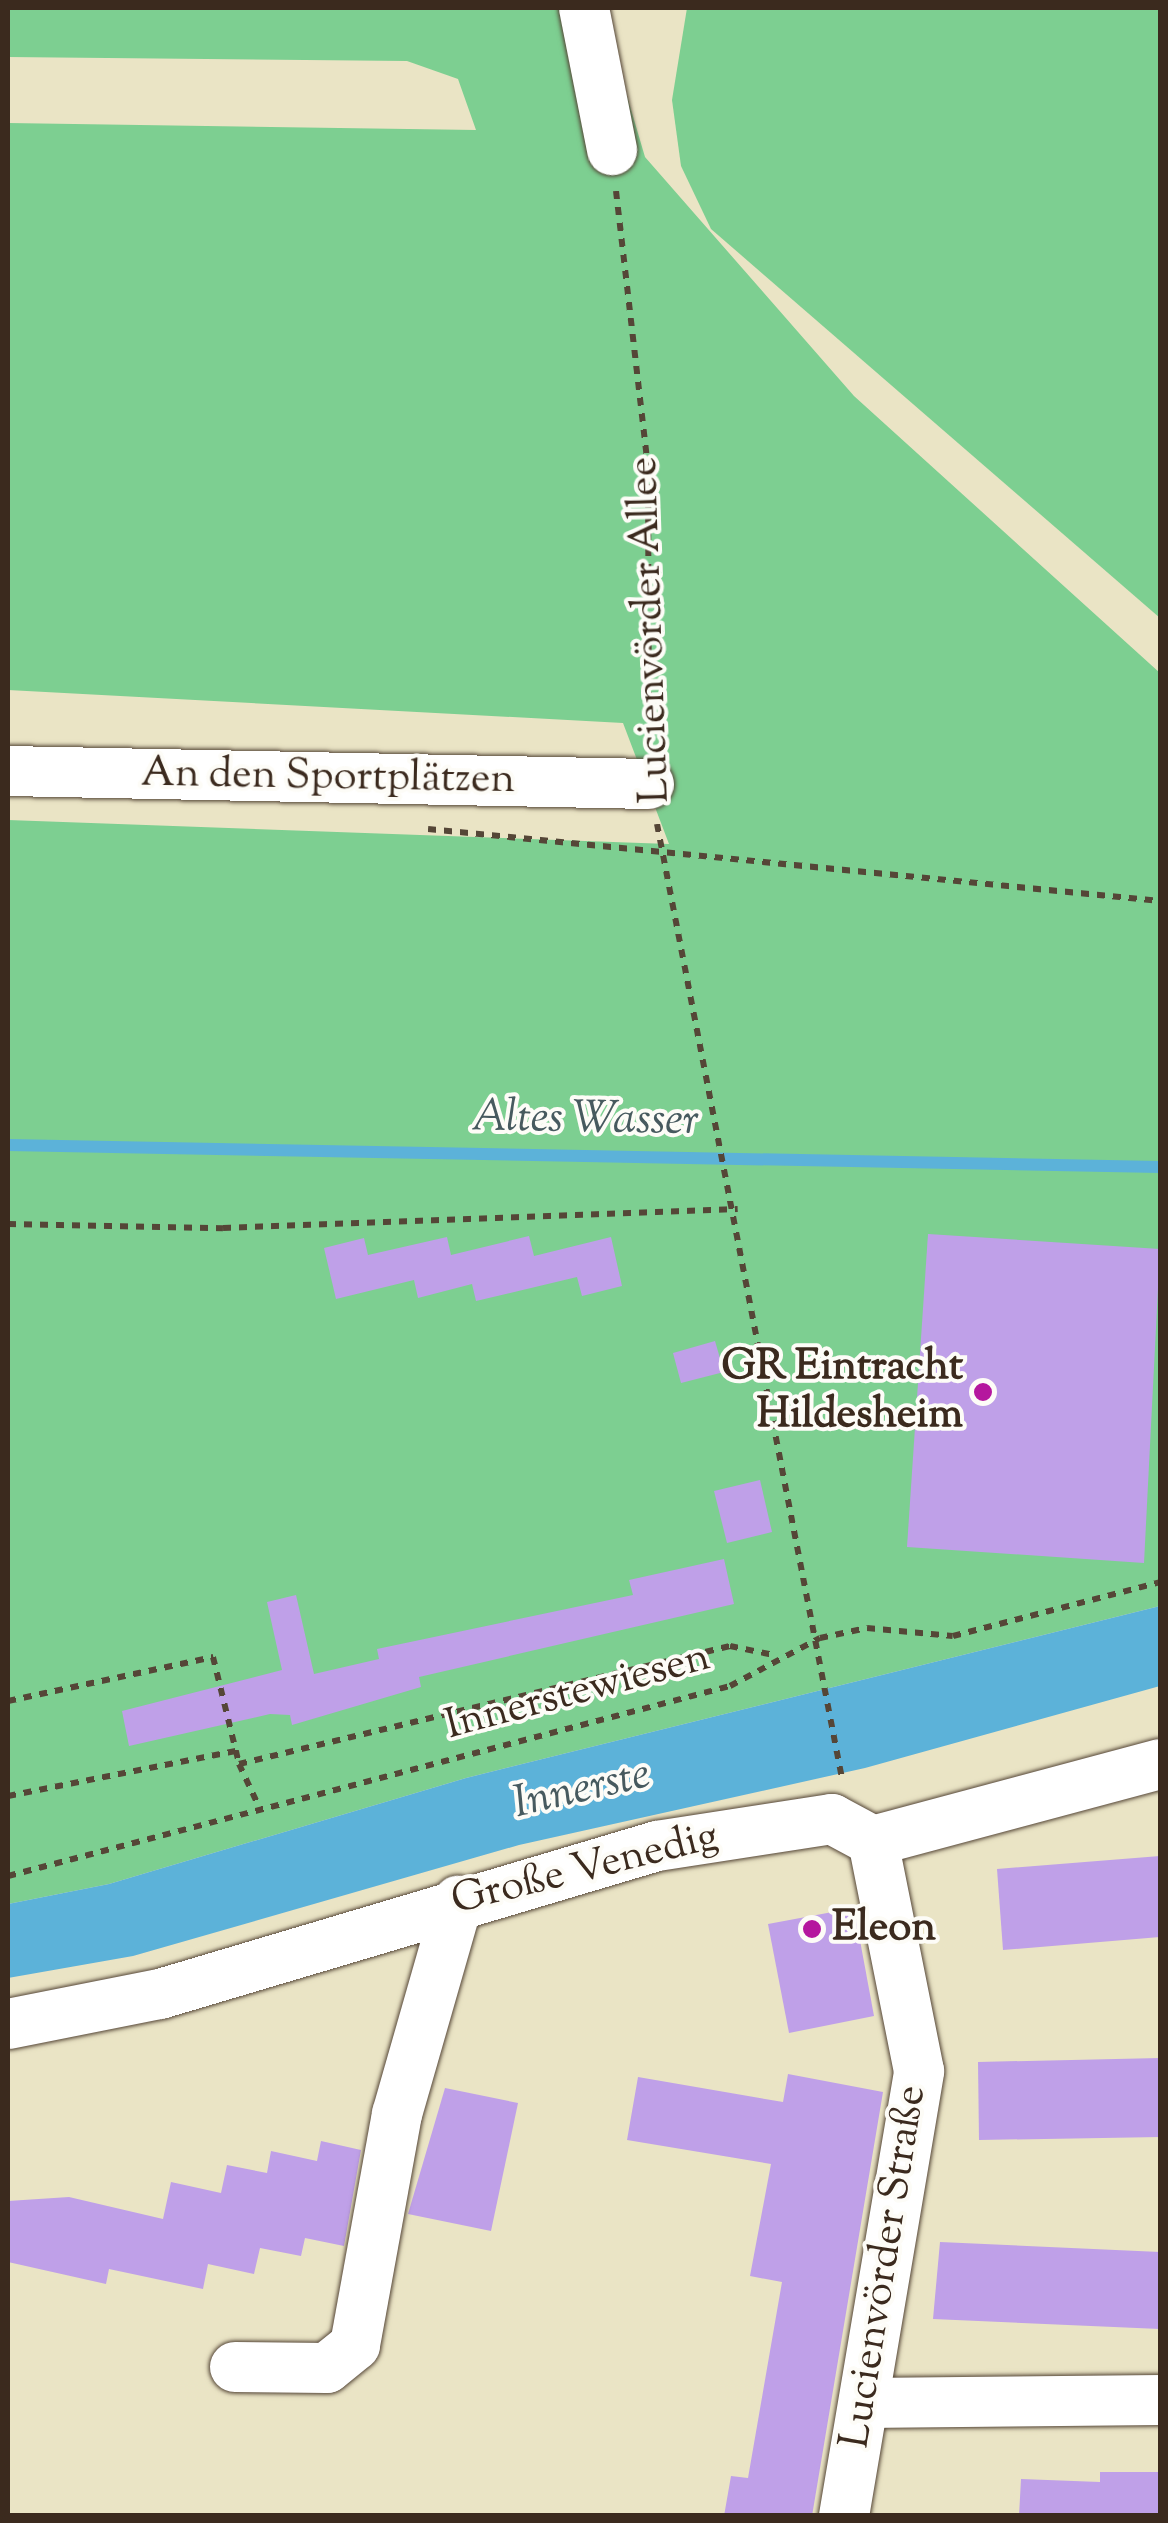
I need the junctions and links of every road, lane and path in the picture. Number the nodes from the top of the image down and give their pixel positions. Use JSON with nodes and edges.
{"nodes":[{"id":1,"x":584,"y":8,"type":"edge"},
{"id":2,"x":612,"y":150,"type":"joint"},
{"id":3,"x":8,"y":771,"type":"edge"},
{"id":4,"x":650,"y":784,"type":"junction"},
{"id":5,"x":664,"y":856,"type":"junction"},
{"id":6,"x":1160,"y":901,"type":"edge"},
{"id":7,"x":738,"y":1209,"type":"junction"},
{"id":8,"x":8,"y":1224,"type":"edge"},
{"id":9,"x":1160,"y":1582,"type":"edge"},
{"id":10,"x":820,"y":1638,"type":"junction"},
{"id":11,"x":775,"y":1656,"type":"junction"},
{"id":12,"x":8,"y":1701,"type":"edge"},
{"id":13,"x":236,"y":1751,"type":"junction"},
{"id":14,"x":240,"y":1764,"type":"junction"},
{"id":15,"x":1160,"y":1764,"type":"edge"},
{"id":16,"x":843,"y":1784,"type":"dead end"},
{"id":17,"x":8,"y":1796,"type":"edge"},
{"id":18,"x":260,"y":1809,"type":"junction"},
{"id":19,"x":873,"y":1841,"type":"junction"},
{"id":20,"x":8,"y":1876,"type":"edge"},
{"id":21,"x":458,"y":1901,"type":"junction"},
{"id":22,"x":8,"y":2024,"type":"edge"},
{"id":23,"x":235,"y":2367,"type":"dead end"},
{"id":24,"x":1160,"y":2400,"type":"edge"},
{"id":25,"x":864,"y":2402,"type":"junction"},
{"id":26,"x":844,"y":2516,"type":"edge"}],
"edges":[{"from":1,"to":2,"type":"street"},
{"from":2,"to":4,"type":"path","name":"Lucienvörder Allee"},
{"from":3,"to":4,"type":"street","name":"An den Sportplätzen"},
{"from":4,"to":5,"type":"path","name":"Lucienvörder Allee"},
{"from":5,"to":6,"type":"path"},
{"from":5,"to":7,"type":"path","name":"Lucienvörder Allee"},
{"from":7,"to":8,"type":"path"},
{"from":7,"to":10,"type":"path","name":"Lucienvörder Allee"},
{"from":9,"to":10,"type":"path","name":"Innerstewiesen"},
{"from":10,"to":11,"type":"path","name":"Innerstewiesen"},
{"from":10,"to":16,"type":"path","name":"Lucienvörder Allee"},
{"from":11,"to":14,"type":"path"},
{"from":11,"to":18,"type":"path","name":"Innerstewiesen"},
{"from":12,"to":13,"type":"path"},
{"from":13,"to":14,"type":"path"},
{"from":13,"to":17,"type":"path"},
{"from":14,"to":18,"type":"path"},
{"from":15,"to":19,"type":"street"},
{"from":18,"to":20,"type":"path","name":"Innerstewiesen"},
{"from":19,"to":21,"type":"street","name":"Große Venedig"},
{"from":19,"to":25,"type":"street","name":"Lucienvörder Straße"},
{"from":21,"to":22,"type":"street","name":"Große Venedig"},
{"from":21,"to":23,"type":"street"},
{"from":24,"to":25,"type":"street"},
{"from":25,"to":26,"type":"street","name":"Lucienvörder Straße"}]}
